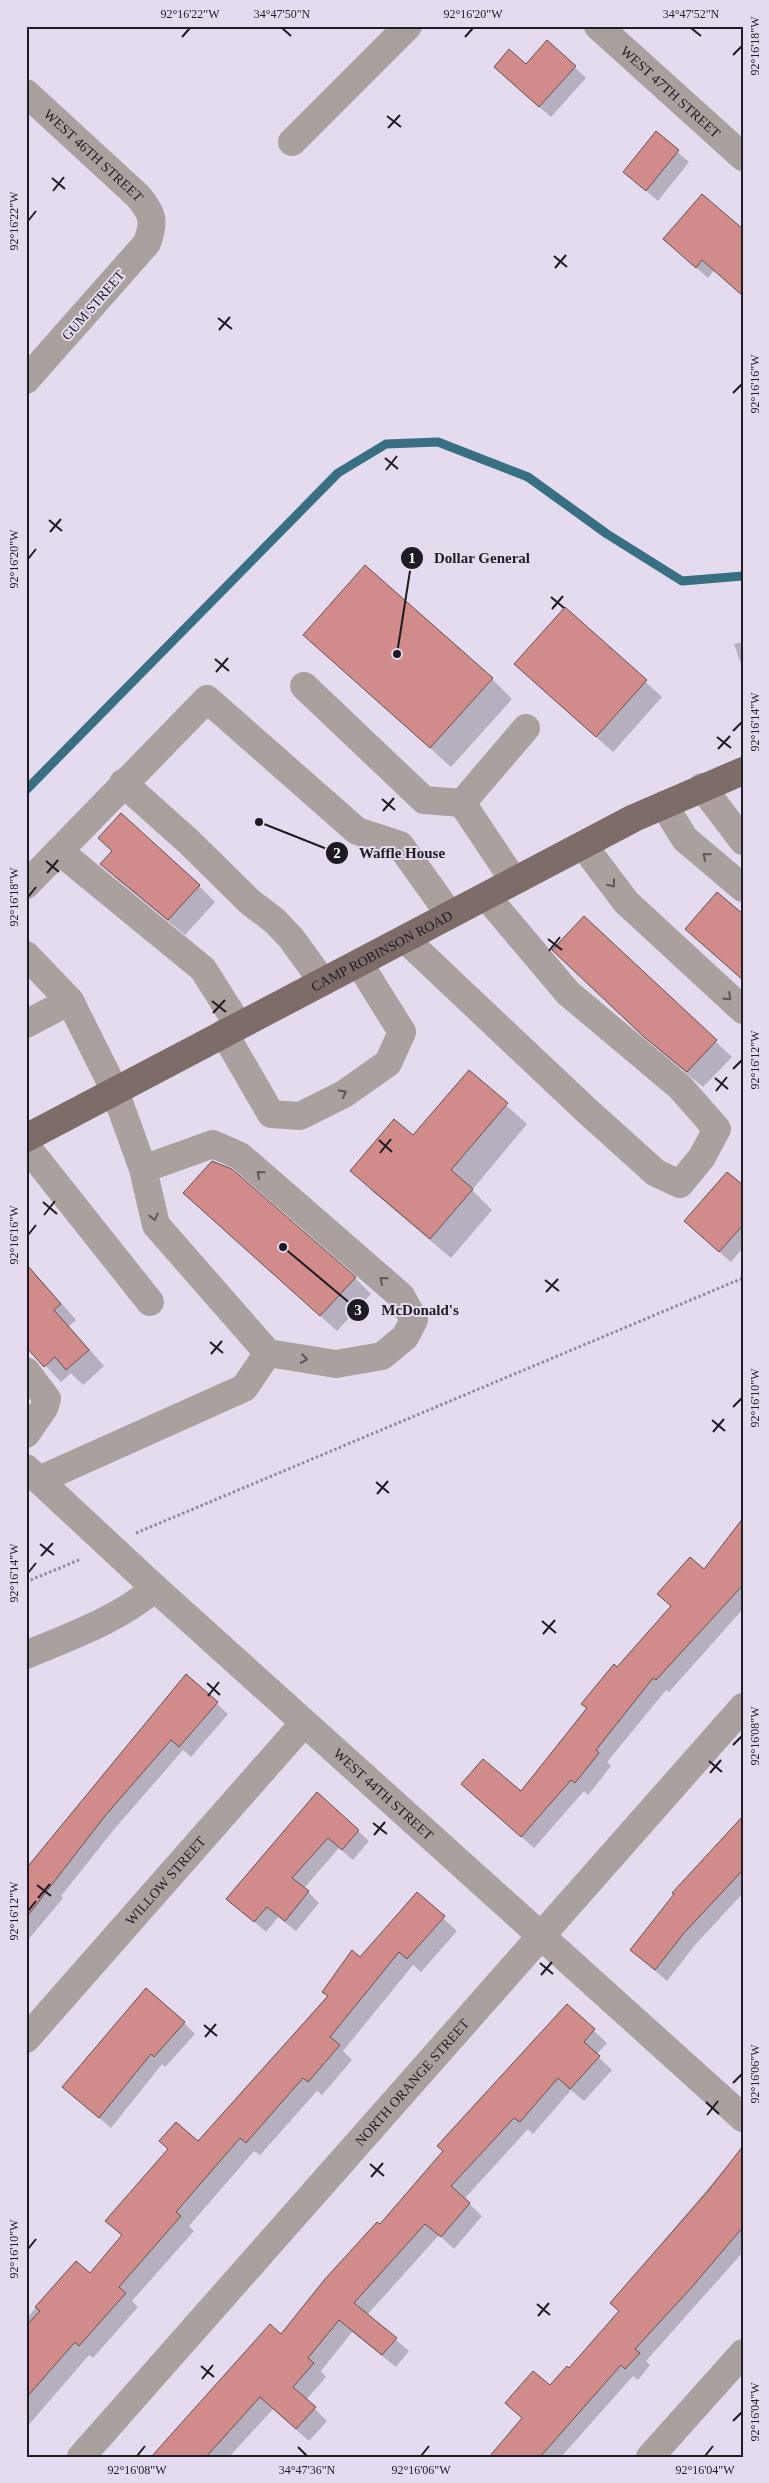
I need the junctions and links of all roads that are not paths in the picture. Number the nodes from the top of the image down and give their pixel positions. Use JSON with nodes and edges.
{"nodes":[{"id":1,"x":408,"y":26,"type":"edge"},
{"id":2,"x":598,"y":26,"type":"edge"},
{"id":3,"x":26,"y":93,"type":"edge"},
{"id":4,"x":292,"y":142,"type":"dead end"},
{"id":5,"x":743,"y":156,"type":"edge"},
{"id":6,"x":153,"y":225,"type":"joint"},
{"id":7,"x":26,"y":380,"type":"edge"},
{"id":8,"x":304,"y":686,"type":"dead end"},
{"id":9,"x":526,"y":728,"type":"dead end"},
{"id":10,"x":743,"y":771,"type":"edge"},
{"id":11,"x":123,"y":783,"type":"junction"},
{"id":12,"x":702,"y":787,"type":"junction"},
{"id":13,"x":462,"y":803,"type":"junction"},
{"id":14,"x":664,"y":804,"type":"junction"},
{"id":15,"x":743,"y":841,"type":"edge"},
{"id":16,"x":583,"y":845,"type":"junction"},
{"id":17,"x":59,"y":852,"type":"junction"},
{"id":18,"x":514,"y":881,"type":"junction"},
{"id":19,"x":26,"y":885,"type":"edge"},
{"id":20,"x":743,"y":888,"type":"edge"},
{"id":21,"x":486,"y":896,"type":"junction"},
{"id":22,"x":450,"y":915,"type":"junction"},
{"id":23,"x":405,"y":939,"type":"junction"},
{"id":24,"x":26,"y":955,"type":"edge"},
{"id":25,"x":359,"y":963,"type":"junction"},
{"id":26,"x":323,"y":982,"type":"junction"},
{"id":27,"x":70,"y":1001,"type":"junction"},
{"id":28,"x":743,"y":1010,"type":"edge"},
{"id":29,"x":26,"y":1024,"type":"edge"},
{"id":30,"x":232,"y":1030,"type":"junction"},
{"id":31,"x":115,"y":1091,"type":"junction"},
{"id":32,"x":26,"y":1138,"type":"edge"},
{"id":33,"x":26,"y":1146,"type":"edge"},
{"id":34,"x":143,"y":1169,"type":"junction"},
{"id":35,"x":150,"y":1302,"type":"dead end"},
{"id":36,"x":268,"y":1353,"type":"junction"},
{"id":37,"x":26,"y":1371,"type":"edge"},
{"id":38,"x":26,"y":1434,"type":"edge"},
{"id":39,"x":33,"y":1474,"type":"edge"},
{"id":40,"x":155,"y":1588,"type":"junction"},
{"id":41,"x":26,"y":1655,"type":"edge"},
{"id":42,"x":743,"y":1708,"type":"edge"},
{"id":43,"x":304,"y":1723,"type":"junction"},
{"id":44,"x":540,"y":1937,"type":"junction"},
{"id":45,"x":26,"y":2039,"type":"edge"},
{"id":46,"x":743,"y":2118,"type":"edge"},
{"id":47,"x":743,"y":2353,"type":"edge"},
{"id":48,"x":81,"y":2457,"type":"edge"},
{"id":49,"x":650,"y":2457,"type":"edge"}],
"edges":[{"from":1,"to":4,"type":"street"},
{"from":2,"to":5,"type":"street","name":"WEST 47TH STREET"},
{"from":3,"to":6,"type":"street","name":"WEST 46TH STREET"},
{"from":6,"to":7,"type":"street","name":"GUM STREET"},
{"from":8,"to":13,"type":"street"},
{"from":9,"to":13,"type":"street"},
{"from":10,"to":12,"type":"main road","name":"CAMP ROBINSON ROAD"},
{"from":11,"to":17,"type":"street"},
{"from":11,"to":22,"type":"street"},
{"from":11,"to":26,"type":"street"},
{"from":12,"to":14,"type":"main road","name":"CAMP ROBINSON ROAD"},
{"from":12,"to":15,"type":"street"},
{"from":13,"to":18,"type":"street"},
{"from":14,"to":16,"type":"main road","name":"CAMP ROBINSON ROAD"},
{"from":20,"to":14,"type":"street","one_way":true},
{"from":16,"to":18,"type":"main road","name":"CAMP ROBINSON ROAD"},
{"from":16,"to":28,"type":"street","one_way":true},
{"from":17,"to":19,"type":"street"},
{"from":17,"to":30,"type":"street"},
{"from":18,"to":21,"type":"main road","name":"CAMP ROBINSON ROAD"},
{"from":21,"to":22,"type":"main road","name":"CAMP ROBINSON ROAD"},
{"from":21,"to":23,"type":"street"},
{"from":22,"to":23,"type":"main road","name":"CAMP ROBINSON ROAD"},
{"from":23,"to":25,"type":"main road","name":"CAMP ROBINSON ROAD"},
{"from":24,"to":27,"type":"street"},
{"from":25,"to":26,"type":"main road","name":"CAMP ROBINSON ROAD"},
{"from":30,"to":25,"type":"street","one_way":true},
{"from":26,"to":30,"type":"main road","name":"CAMP ROBINSON ROAD"},
{"from":27,"to":29,"type":"street"},
{"from":27,"to":31,"type":"street"},
{"from":30,"to":31,"type":"main road","name":"CAMP ROBINSON ROAD"},
{"from":31,"to":32,"type":"main road","name":"CAMP ROBINSON ROAD"},
{"from":31,"to":34,"type":"street"},
{"from":33,"to":35,"type":"street"},
{"from":34,"to":36,"type":"street","one_way":true},
{"from":36,"to":34,"type":"street","one_way":true},
{"from":36,"to":39,"type":"street"},
{"from":37,"to":38,"type":"street"},
{"from":39,"to":40,"type":"street","name":"WEST 44TH STREET"},
{"from":40,"to":41,"type":"street"},
{"from":40,"to":43,"type":"street","name":"WEST 44TH STREET"},
{"from":42,"to":44,"type":"street","name":"NORTH ORANGE STREET"},
{"from":43,"to":44,"type":"street","name":"WEST 44TH STREET"},
{"from":43,"to":45,"type":"street","name":"WILLOW STREET"},
{"from":44,"to":46,"type":"street","name":"WEST 44TH STREET"},
{"from":44,"to":48,"type":"street","name":"NORTH ORANGE STREET"},
{"from":47,"to":49,"type":"street"}]}
